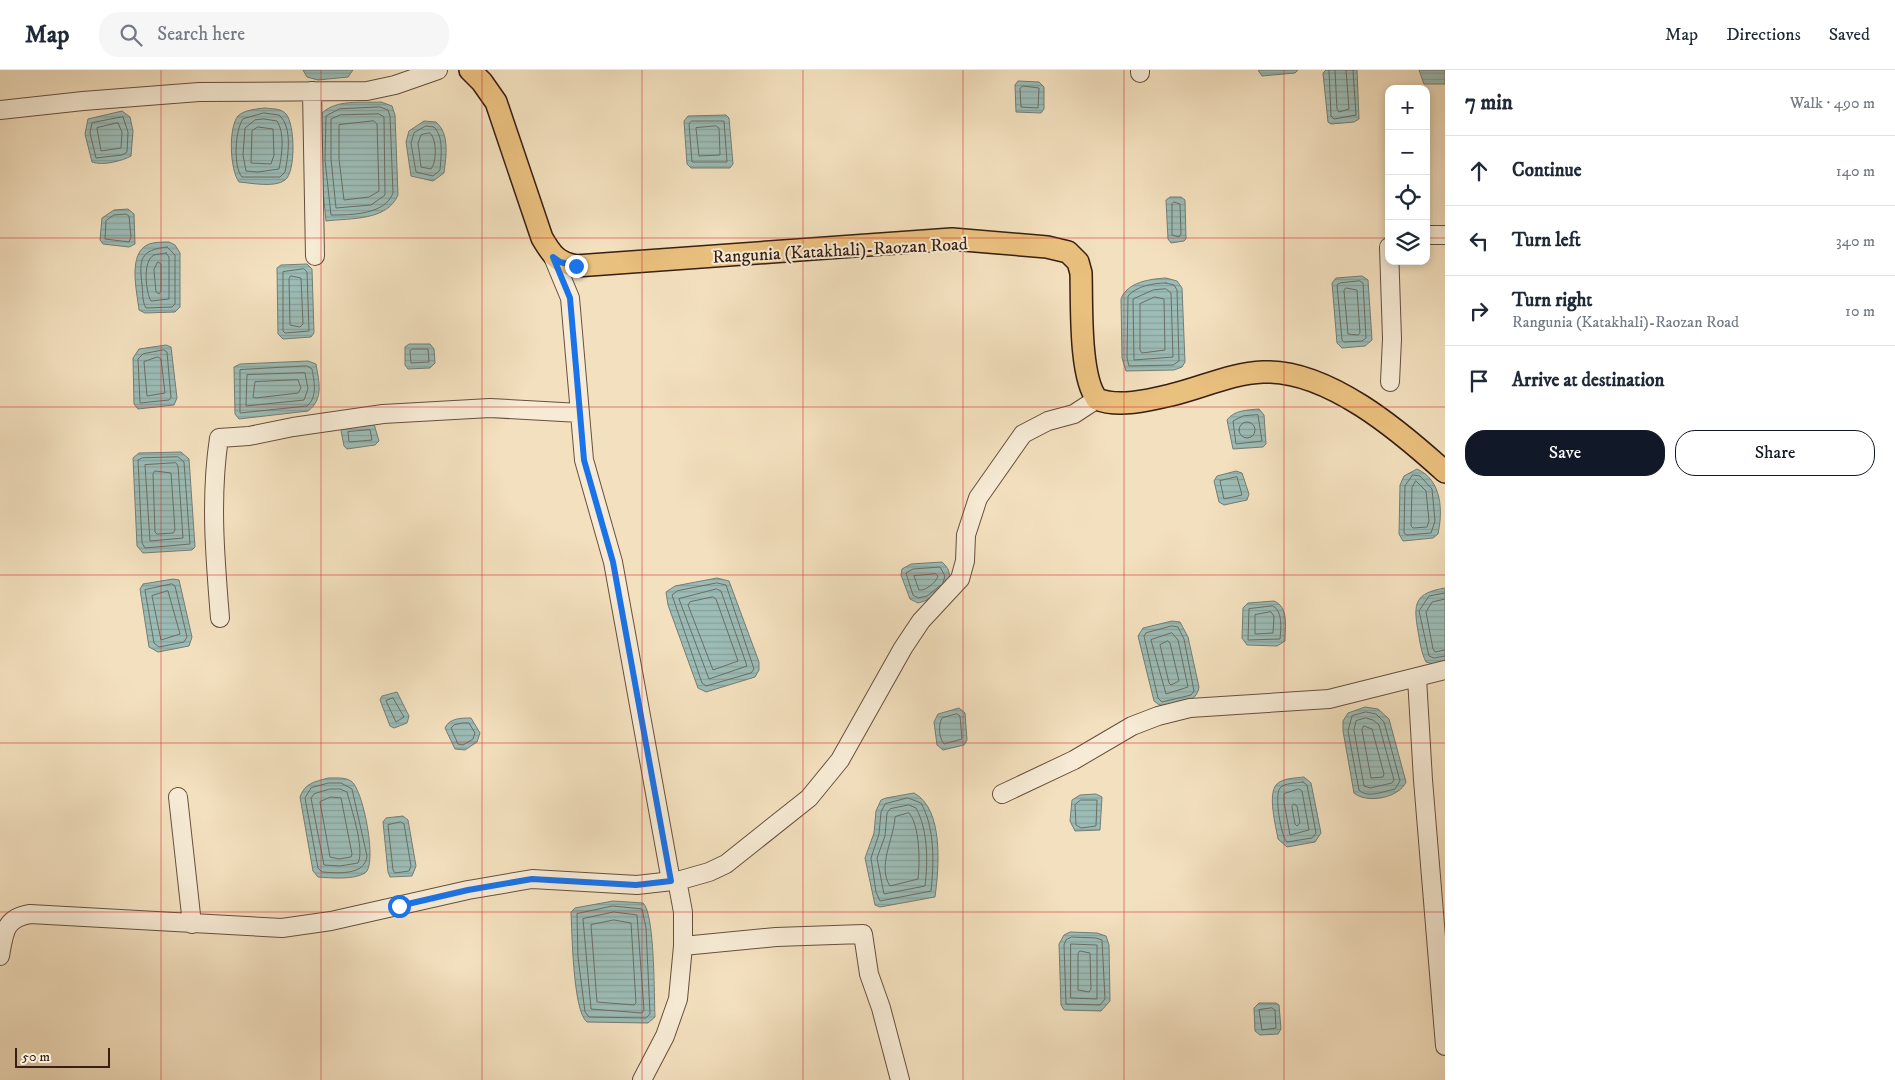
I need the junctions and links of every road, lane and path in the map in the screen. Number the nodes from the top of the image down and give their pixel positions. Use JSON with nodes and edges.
{"nodes":[{"id":1,"x":438,"y":70,"type":"edge"},
{"id":2,"x":470,"y":70,"type":"edge"},
{"id":3,"x":312,"y":91,"type":"junction"},
{"id":4,"x":0,"y":110,"type":"edge"},
{"id":5,"x":1430,"y":235,"type":"edge"},
{"id":6,"x":1445,"y":235,"type":"edge"},
{"id":7,"x":315,"y":256,"type":"dead end"},
{"id":8,"x":553,"y":257,"type":"junction"},
{"id":9,"x":1390,"y":265,"type":"edge"},
{"id":10,"x":1390,"y":382,"type":"dead end"},
{"id":11,"x":1096,"y":399,"type":"junction"},
{"id":12,"x":580,"y":414,"type":"junction"},
{"id":13,"x":1445,"y":472,"type":"edge"},
{"id":14,"x":220,"y":618,"type":"dead end"},
{"id":15,"x":1445,"y":670,"type":"edge"},
{"id":16,"x":1417,"y":678,"type":"junction"},
{"id":17,"x":1002,"y":794,"type":"dead end"},
{"id":18,"x":178,"y":797,"type":"dead end"},
{"id":19,"x":674,"y":881,"type":"junction"},
{"id":20,"x":192,"y":924,"type":"junction"},
{"id":21,"x":683,"y":946,"type":"junction"},
{"id":22,"x":0,"y":956,"type":"edge"},
{"id":23,"x":1445,"y":1046,"type":"edge"},
{"id":24,"x":642,"y":1080,"type":"edge"},
{"id":25,"x":900,"y":1080,"type":"edge"}],
"edges":[{"from":1,"to":3,"type":"street"},
{"from":2,"to":8,"type":"main road"},
{"from":3,"to":4,"type":"street"},
{"from":3,"to":7,"type":"street"},
{"from":5,"to":6,"type":"street"},
{"from":8,"to":11,"type":"main road","name":"Rangunia (Katakhali)-Raozan Road"},
{"from":8,"to":12,"type":"street"},
{"from":9,"to":10,"type":"street"},
{"from":11,"to":13,"type":"main road"},
{"from":11,"to":19,"type":"street"},
{"from":12,"to":14,"type":"street"},
{"from":12,"to":19,"type":"street"},
{"from":15,"to":16,"type":"street"},
{"from":16,"to":17,"type":"street"},
{"from":16,"to":23,"type":"street"},
{"from":18,"to":20,"type":"street"},
{"from":19,"to":20,"type":"street"},
{"from":19,"to":21,"type":"street"},
{"from":20,"to":22,"type":"street"},
{"from":21,"to":24,"type":"street"},
{"from":21,"to":25,"type":"street"}]}
